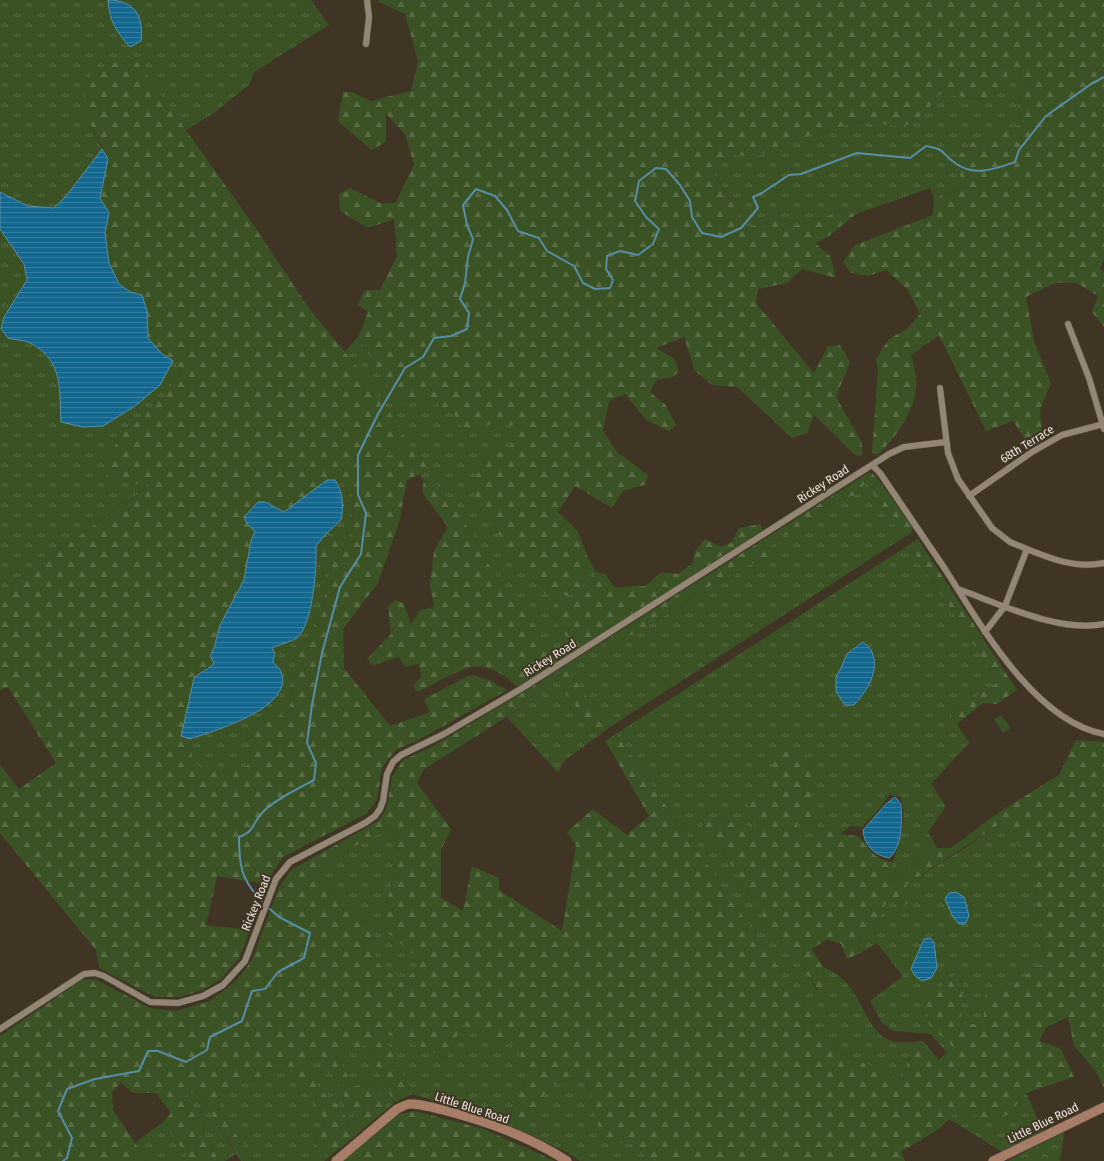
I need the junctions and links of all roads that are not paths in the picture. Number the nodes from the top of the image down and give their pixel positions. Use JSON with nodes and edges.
{"nodes":[{"id":1,"x":367,"y":0,"type":"edge"},
{"id":2,"x":366,"y":44,"type":"dead end"},
{"id":3,"x":1068,"y":324,"type":"dead end"},
{"id":4,"x":940,"y":388,"type":"dead end"},
{"id":5,"x":1104,"y":426,"type":"edge"},
{"id":6,"x":946,"y":442,"type":"junction"},
{"id":7,"x":872,"y":465,"type":"junction"},
{"id":8,"x":969,"y":496,"type":"junction"},
{"id":9,"x":1027,"y":549,"type":"junction"},
{"id":10,"x":1104,"y":563,"type":"edge"},
{"id":11,"x":958,"y":589,"type":"junction"},
{"id":12,"x":1005,"y":606,"type":"junction"},
{"id":13,"x":1104,"y":624,"type":"edge"},
{"id":14,"x":985,"y":632,"type":"junction"},
{"id":15,"x":1104,"y":734,"type":"edge"},
{"id":16,"x":0,"y":1029,"type":"edge"},
{"id":17,"x":1104,"y":1107,"type":"edge"},
{"id":18,"x":336,"y":1161,"type":"edge"},
{"id":19,"x":566,"y":1161,"type":"edge"},
{"id":20,"x":993,"y":1161,"type":"edge"}],
"edges":[{"from":1,"to":2,"type":"street"},
{"from":3,"to":5,"type":"street"},
{"from":4,"to":6,"type":"street"},
{"from":5,"to":8,"type":"street","name":"68th Terrace"},
{"from":6,"to":7,"type":"street","name":"Rickey Road"},
{"from":6,"to":8,"type":"street"},
{"from":7,"to":11,"type":"street"},
{"from":7,"to":16,"type":"street","name":"Rickey Road"},
{"from":8,"to":9,"type":"street"},
{"from":9,"to":10,"type":"street"},
{"from":9,"to":12,"type":"street"},
{"from":11,"to":12,"type":"street"},
{"from":11,"to":14,"type":"street"},
{"from":12,"to":13,"type":"street"},
{"from":12,"to":14,"type":"street"},
{"from":14,"to":15,"type":"street"},
{"from":17,"to":20,"type":"street","name":"Little Blue Road"},
{"from":18,"to":19,"type":"street","name":"Little Blue Road"}]}
